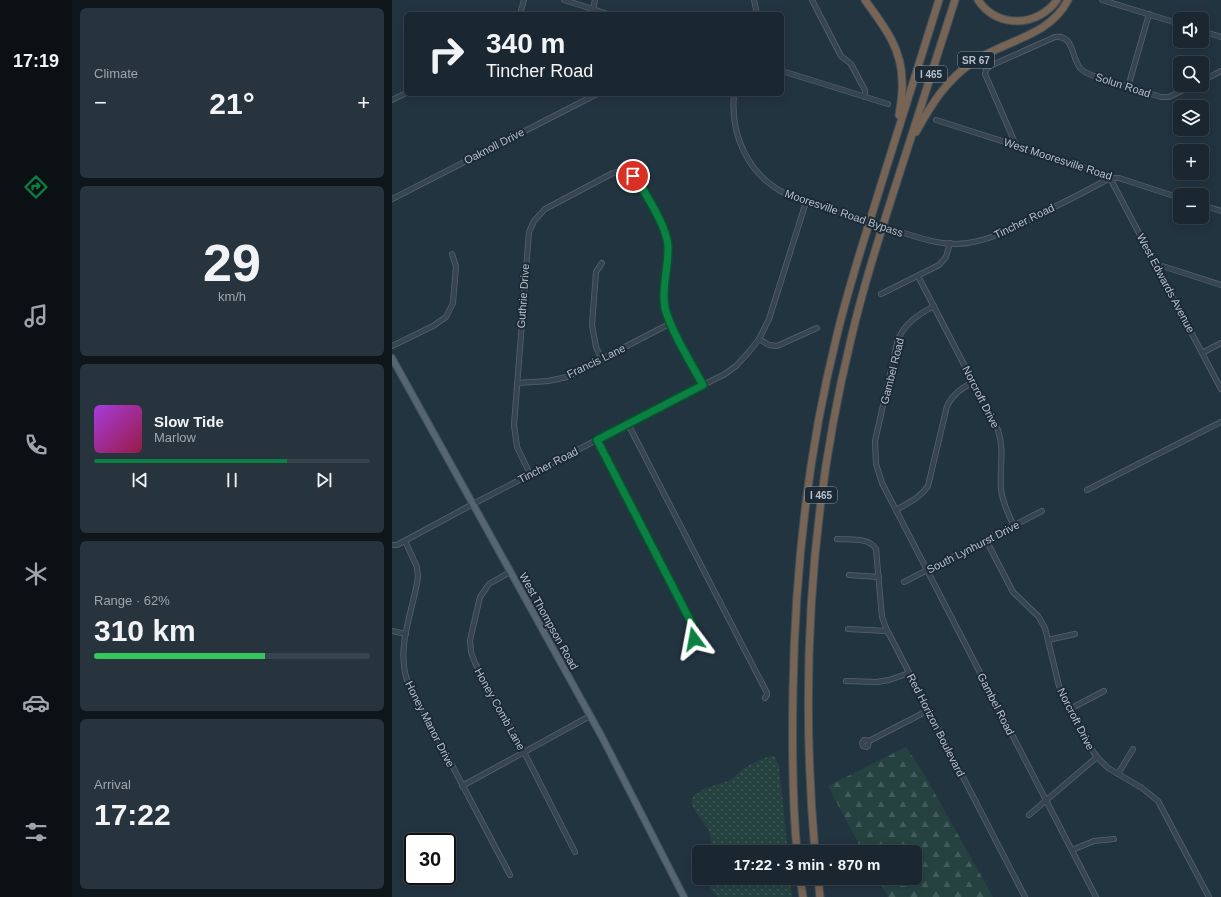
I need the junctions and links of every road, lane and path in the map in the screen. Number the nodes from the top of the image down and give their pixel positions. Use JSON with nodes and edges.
{"nodes":[{"id":1,"x":524,"y":0,"type":"edge"},
{"id":2,"x":564,"y":0,"type":"edge"},
{"id":3,"x":595,"y":0,"type":"edge"},
{"id":4,"x":754,"y":0,"type":"edge"},
{"id":5,"x":812,"y":0,"type":"edge"},
{"id":6,"x":865,"y":0,"type":"edge"},
{"id":7,"x":939,"y":0,"type":"edge"},
{"id":8,"x":955,"y":0,"type":"edge"},
{"id":9,"x":978,"y":0,"type":"edge"},
{"id":10,"x":1057,"y":0,"type":"edge"},
{"id":11,"x":1068,"y":0,"type":"edge"},
{"id":12,"x":1102,"y":0,"type":"edge"},
{"id":13,"x":592,"y":9,"type":"junction"},
{"id":14,"x":521,"y":12,"type":"edge"},
{"id":15,"x":602,"y":12,"type":"edge"},
{"id":16,"x":757,"y":12,"type":"edge"},
{"id":17,"x":1149,"y":14,"type":"junction"},
{"id":18,"x":1173,"y":22,"type":"edge"},
{"id":19,"x":1209,"y":33,"type":"edge"},
{"id":20,"x":1221,"y":37,"type":"edge"},
{"id":21,"x":784,"y":71,"type":"edge"},
{"id":22,"x":1221,"y":71,"type":"edge"},
{"id":23,"x":1209,"y":77,"type":"edge"},
{"id":24,"x":1128,"y":87,"type":"junction"},
{"id":25,"x":1179,"y":92,"type":"edge"},
{"id":26,"x":404,"y":94,"type":"edge"},
{"id":27,"x":593,"y":96,"type":"edge"},
{"id":28,"x":734,"y":96,"type":"edge"},
{"id":29,"x":865,"y":97,"type":"junction"},
{"id":30,"x":392,"y":100,"type":"edge"},
{"id":31,"x":888,"y":104,"type":"dead end"},
{"id":32,"x":936,"y":120,"type":"dead end"},
{"id":33,"x":897,"y":134,"type":"junction"},
{"id":34,"x":1016,"y":145,"type":"junction"},
{"id":35,"x":908,"y":148,"type":"junction"},
{"id":36,"x":1110,"y":178,"type":"junction"},
{"id":37,"x":1173,"y":196,"type":"edge"},
{"id":38,"x":392,"y":198,"type":"edge"},
{"id":39,"x":806,"y":202,"type":"junction"},
{"id":40,"x":1209,"y":207,"type":"edge"},
{"id":41,"x":1221,"y":211,"type":"edge"},
{"id":42,"x":950,"y":243,"type":"junction"},
{"id":43,"x":452,"y":254,"type":"dead end"},
{"id":44,"x":602,"y":263,"type":"dead end"},
{"id":45,"x":1156,"y":264,"type":"junction"},
{"id":46,"x":918,"y":276,"type":"junction"},
{"id":47,"x":1221,"y":285,"type":"edge"},
{"id":48,"x":881,"y":294,"type":"dead end"},
{"id":49,"x":934,"y":306,"type":"junction"},
{"id":50,"x":671,"y":323,"type":"junction"},
{"id":51,"x":817,"y":328,"type":"dead end"},
{"id":52,"x":759,"y":339,"type":"junction"},
{"id":53,"x":1221,"y":343,"type":"edge"},
{"id":54,"x":392,"y":346,"type":"edge"},
{"id":55,"x":1202,"y":353,"type":"junction"},
{"id":56,"x":392,"y":358,"type":"edge"},
{"id":57,"x":602,"y":360,"type":"junction"},
{"id":58,"x":973,"y":382,"type":"junction"},
{"id":59,"x":517,"y":383,"type":"junction"},
{"id":60,"x":703,"y":385,"type":"junction"},
{"id":61,"x":1221,"y":389,"type":"edge"},
{"id":62,"x":1221,"y":422,"type":"edge"},
{"id":63,"x":628,"y":424,"type":"junction"},
{"id":64,"x":597,"y":440,"type":"junction"},
{"id":65,"x":530,"y":474,"type":"junction"},
{"id":66,"x":1087,"y":490,"type":"dead end"},
{"id":67,"x":473,"y":504,"type":"junction"},
{"id":68,"x":896,"y":510,"type":"junction"},
{"id":69,"x":1042,"y":511,"type":"dead end"},
{"id":70,"x":1014,"y":526,"type":"junction"},
{"id":71,"x":837,"y":539,"type":"dead end"},
{"id":72,"x":986,"y":540,"type":"junction"},
{"id":73,"x":405,"y":541,"type":"junction"},
{"id":74,"x":392,"y":545,"type":"edge"},
{"id":75,"x":927,"y":570,"type":"junction"},
{"id":76,"x":510,"y":572,"type":"junction"},
{"id":77,"x":849,"y":575,"type":"dead end"},
{"id":78,"x":879,"y":577,"type":"junction"},
{"id":79,"x":904,"y":582,"type":"dead end"},
{"id":80,"x":848,"y":629,"type":"dead end"},
{"id":81,"x":887,"y":631,"type":"junction"},
{"id":82,"x":392,"y":632,"type":"edge"},
{"id":83,"x":406,"y":634,"type":"junction"},
{"id":84,"x":1075,"y":634,"type":"dead end"},
{"id":85,"x":694,"y":639,"type":"dead end"},
{"id":86,"x":1048,"y":640,"type":"junction"},
{"id":87,"x":909,"y":673,"type":"junction"},
{"id":88,"x":846,"y":681,"type":"dead end"},
{"id":89,"x":1104,"y":691,"type":"dead end"},
{"id":90,"x":765,"y":698,"type":"dead end"},
{"id":91,"x":1070,"y":709,"type":"junction"},
{"id":92,"x":929,"y":710,"type":"junction"},
{"id":93,"x":590,"y":716,"type":"junction"},
{"id":94,"x":868,"y":742,"type":"dead end"},
{"id":95,"x":1133,"y":749,"type":"dead end"},
{"id":96,"x":524,"y":752,"type":"junction"},
{"id":97,"x":1097,"y":757,"type":"junction"},
{"id":98,"x":1118,"y":774,"type":"junction"},
{"id":99,"x":462,"y":786,"type":"junction"},
{"id":100,"x":1046,"y":800,"type":"junction"},
{"id":101,"x":1029,"y":815,"type":"dead end"},
{"id":102,"x":1114,"y":840,"type":"dead end"},
{"id":103,"x":797,"y":845,"type":"edge"},
{"id":104,"x":815,"y":845,"type":"edge"},
{"id":105,"x":1072,"y":850,"type":"junction"},
{"id":106,"x":575,"y":852,"type":"dead end"},
{"id":107,"x":510,"y":875,"type":"dead end"},
{"id":108,"x":801,"y":885,"type":"edge"},
{"id":109,"x":819,"y":885,"type":"edge"},
{"id":110,"x":684,"y":897,"type":"edge"},
{"id":111,"x":803,"y":897,"type":"edge"},
{"id":112,"x":820,"y":897,"type":"edge"},
{"id":113,"x":1025,"y":897,"type":"edge"},
{"id":114,"x":1096,"y":897,"type":"edge"},
{"id":115,"x":1209,"y":897,"type":"edge"}],
"edges":[{"from":1,"to":14,"type":"street"},
{"from":2,"to":13,"type":"street"},
{"from":3,"to":13,"type":"street"},
{"from":4,"to":16,"type":"street"},
{"from":5,"to":29,"type":"street"},
{"from":6,"to":33,"type":"highway"},
{"from":7,"to":33,"type":"highway","number":"I 465"},
{"from":8,"to":35,"type":"highway","number":"I 465"},
{"from":9,"to":10,"type":"highway"},
{"from":11,"to":35,"type":"highway","number":"SR 67"},
{"from":12,"to":17,"type":"street"},
{"from":13,"to":15,"type":"street"},
{"from":17,"to":18,"type":"street"},
{"from":17,"to":24,"type":"street"},
{"from":19,"to":20,"type":"street"},
{"from":21,"to":29,"type":"street"},
{"from":22,"to":23,"type":"street"},
{"from":24,"to":25,"type":"street","name":"Solun Road"},
{"from":24,"to":34,"type":"street","name":"Solun Road"},
{"from":26,"to":30,"type":"street"},
{"from":27,"to":38,"type":"street","name":"Oaknoll Drive"},
{"from":28,"to":39,"type":"street","name":"Mooresville Road Bypass"},
{"from":29,"to":31,"type":"street"},
{"from":32,"to":34,"type":"street","name":"West Mooresville Road"},
{"from":33,"to":103,"type":"highway","number":"I 465"},
{"from":34,"to":36,"type":"street","name":"West Mooresville Road"},
{"from":35,"to":104,"type":"highway","number":"I 465"},
{"from":36,"to":37,"type":"street","name":"West Mooresville Road"},
{"from":36,"to":42,"type":"street","name":"Tincher Road"},
{"from":36,"to":45,"type":"street","name":"West Edwards Avenue"},
{"from":39,"to":42,"type":"street","name":"Mooresville Road Bypass","bridge":true},
{"from":39,"to":52,"type":"street","name":"Tincher Road"},
{"from":40,"to":41,"type":"street"},
{"from":42,"to":46,"type":"street"},
{"from":43,"to":54,"type":"street"},
{"from":44,"to":57,"type":"street"},
{"from":45,"to":47,"type":"street"},
{"from":45,"to":55,"type":"street","name":"West Edwards Avenue"},
{"from":46,"to":48,"type":"street"},
{"from":46,"to":49,"type":"street","name":"Norcroft Drive"},
{"from":49,"to":58,"type":"street","name":"Norcroft Drive"},
{"from":49,"to":68,"type":"street","name":"Gambel Road"},
{"from":50,"to":57,"type":"street","name":"Francis Lane"},
{"from":50,"to":59,"type":"street","name":"Guthrie Drive"},
{"from":50,"to":60,"type":"street"},
{"from":51,"to":52,"type":"street"},
{"from":52,"to":60,"type":"street","name":"Tincher Road"},
{"from":53,"to":55,"type":"street"},
{"from":55,"to":61,"type":"street","name":"West Edwards Avenue"},
{"from":56,"to":67,"type":"main road","name":"West Thompson Road"},
{"from":57,"to":59,"type":"street","name":"Francis Lane"},
{"from":58,"to":68,"type":"street"},
{"from":58,"to":70,"type":"street","name":"Norcroft Drive"},
{"from":59,"to":65,"type":"street","name":"Guthrie Drive"},
{"from":60,"to":63,"type":"street","name":"Tincher Road"},
{"from":62,"to":66,"type":"street"},
{"from":63,"to":64,"type":"street","name":"Tincher Road"},
{"from":63,"to":90,"type":"street"},
{"from":64,"to":65,"type":"street","name":"Tincher Road"},
{"from":64,"to":85,"type":"street"},
{"from":65,"to":67,"type":"street","name":"Tincher Road"},
{"from":67,"to":73,"type":"street","name":"Tincher Road"},
{"from":67,"to":76,"type":"main road","name":"West Thompson Road"},
{"from":68,"to":75,"type":"street","name":"Gambel Road"},
{"from":69,"to":70,"type":"street","name":"South Lynhurst Drive"},
{"from":70,"to":72,"type":"street","name":"South Lynhurst Drive"},
{"from":71,"to":78,"type":"street","name":"Red Horizon Boulevard"},
{"from":72,"to":75,"type":"street","name":"South Lynhurst Drive"},
{"from":72,"to":86,"type":"street","name":"Norcroft Drive"},
{"from":73,"to":74,"type":"street","name":"Tincher Road"},
{"from":73,"to":83,"type":"street","name":"Honey Manor Drive"},
{"from":75,"to":79,"type":"street","name":"South Lynhurst Drive"},
{"from":75,"to":100,"type":"street","name":"Gambel Road"},
{"from":76,"to":93,"type":"main road","name":"West Thompson Road"},
{"from":76,"to":96,"type":"street","name":"Honey Comb Lane"},
{"from":77,"to":78,"type":"street"},
{"from":78,"to":81,"type":"street","name":"Red Horizon Boulevard"},
{"from":80,"to":81,"type":"street"},
{"from":81,"to":87,"type":"street","name":"Red Horizon Boulevard"},
{"from":82,"to":83,"type":"street"},
{"from":83,"to":99,"type":"street","name":"Honey Manor Drive"},
{"from":84,"to":86,"type":"street"},
{"from":86,"to":91,"type":"street","name":"Norcroft Drive"},
{"from":87,"to":88,"type":"street"},
{"from":87,"to":92,"type":"street","name":"Red Horizon Boulevard"},
{"from":89,"to":91,"type":"street"},
{"from":91,"to":97,"type":"street","name":"Norcroft Drive"},
{"from":92,"to":94,"type":"street"},
{"from":92,"to":113,"type":"street","name":"Red Horizon Boulevard"},
{"from":93,"to":96,"type":"street"},
{"from":93,"to":110,"type":"main road","name":"West Thompson Road"},
{"from":95,"to":98,"type":"street"},
{"from":96,"to":99,"type":"street"},
{"from":96,"to":106,"type":"street","name":"Honey Comb Lane"},
{"from":97,"to":98,"type":"street","name":"Norcroft Drive"},
{"from":97,"to":100,"type":"street"},
{"from":98,"to":115,"type":"street","name":"Norcroft Drive"},
{"from":99,"to":107,"type":"street","name":"Honey Manor Drive"},
{"from":100,"to":101,"type":"street"},
{"from":100,"to":105,"type":"street","name":"Gambel Road"},
{"from":102,"to":105,"type":"street"},
{"from":105,"to":114,"type":"street","name":"Gambel Road"},
{"from":108,"to":111,"type":"highway"},
{"from":109,"to":112,"type":"highway"}]}
